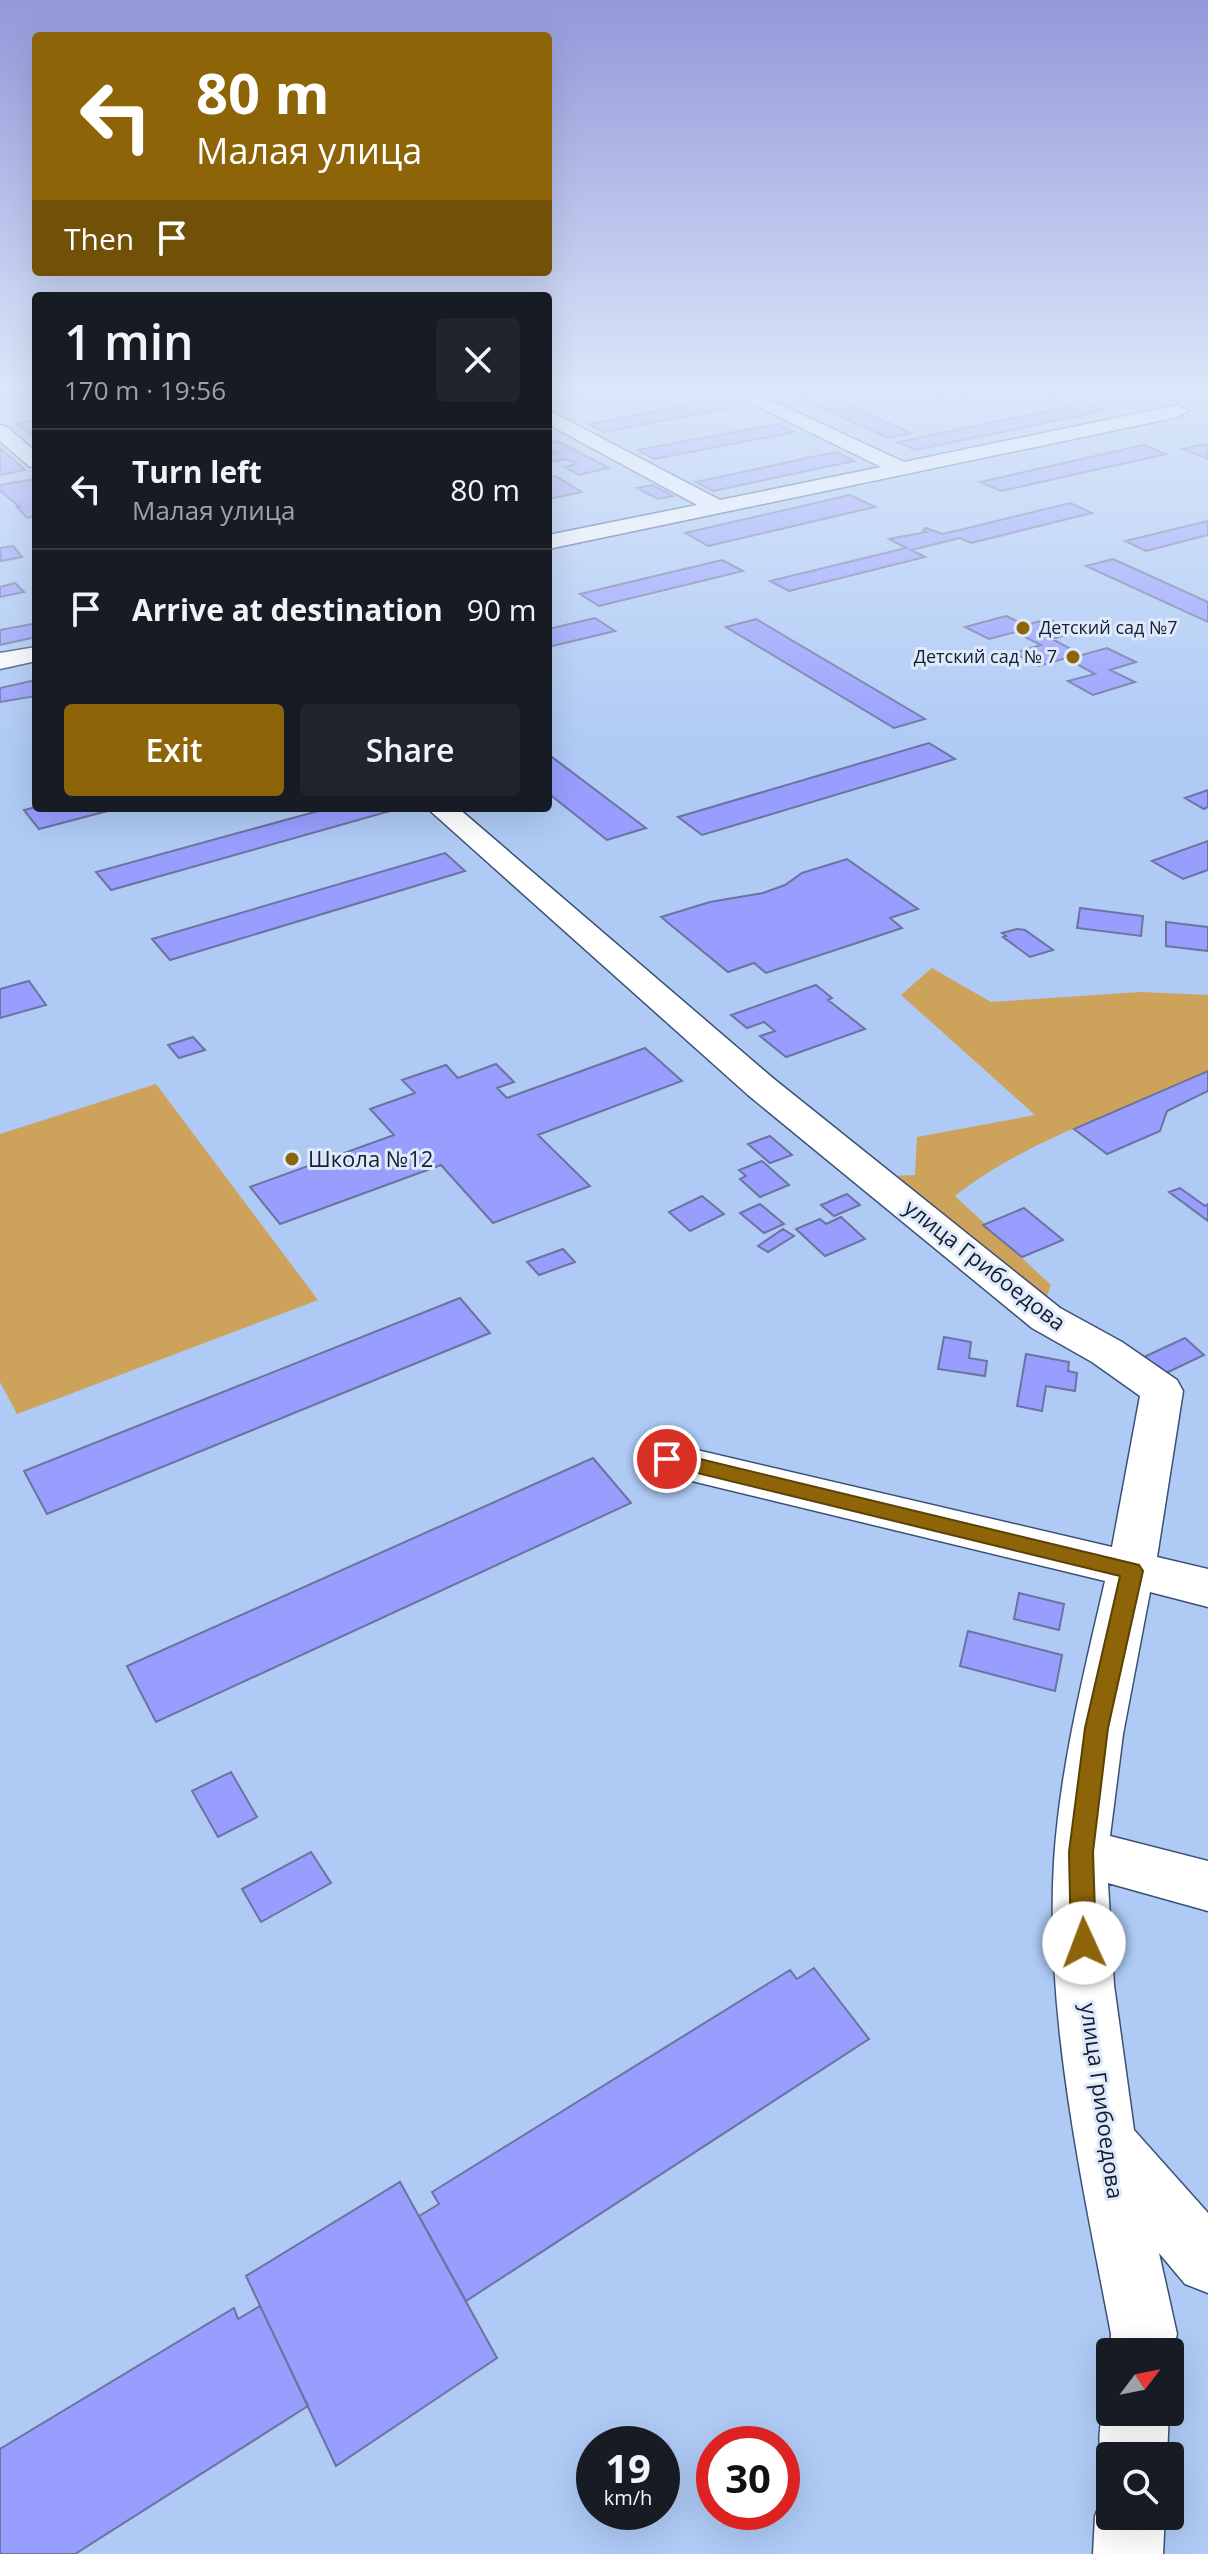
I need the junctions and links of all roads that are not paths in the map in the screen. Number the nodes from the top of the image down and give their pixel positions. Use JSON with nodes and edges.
{"nodes":[{"id":1,"x":687,"y":512,"type":"edge"},
{"id":2,"x":552,"y":541,"type":"edge"},
{"id":3,"x":32,"y":655,"type":"edge"},
{"id":4,"x":0,"y":661,"type":"edge"},
{"id":5,"x":446,"y":812,"type":"edge"},
{"id":6,"x":667,"y":1459,"type":"dead end"},
{"id":7,"x":1132,"y":1571,"type":"junction"},
{"id":8,"x":1208,"y":1588,"type":"edge"},
{"id":9,"x":1081,"y":1852,"type":"junction"},
{"id":10,"x":1208,"y":1886,"type":"edge"},
{"id":11,"x":1105,"y":2142,"type":"junction"},
{"id":12,"x":1208,"y":2261,"type":"edge"},
{"id":13,"x":1143,"y":2338,"type":"edge"},
{"id":14,"x":1129,"y":2530,"type":"edge"},
{"id":15,"x":1128,"y":2554,"type":"edge"}],
"edges":[{"from":1,"to":2,"type":"street"},
{"from":3,"to":4,"type":"street"},
{"from":5,"to":7,"type":"street","name":"улица Грибоедова"},
{"from":6,"to":7,"type":"street"},
{"from":7,"to":8,"type":"street"},
{"from":7,"to":9,"type":"street","name":"улица Грибоедова"},
{"from":9,"to":10,"type":"street"},
{"from":9,"to":11,"type":"street","name":"улица Грибоедова"},
{"from":11,"to":12,"type":"street"},
{"from":11,"to":13,"type":"street","name":"улица Грибоедова"},
{"from":14,"to":15,"type":"street"}]}
